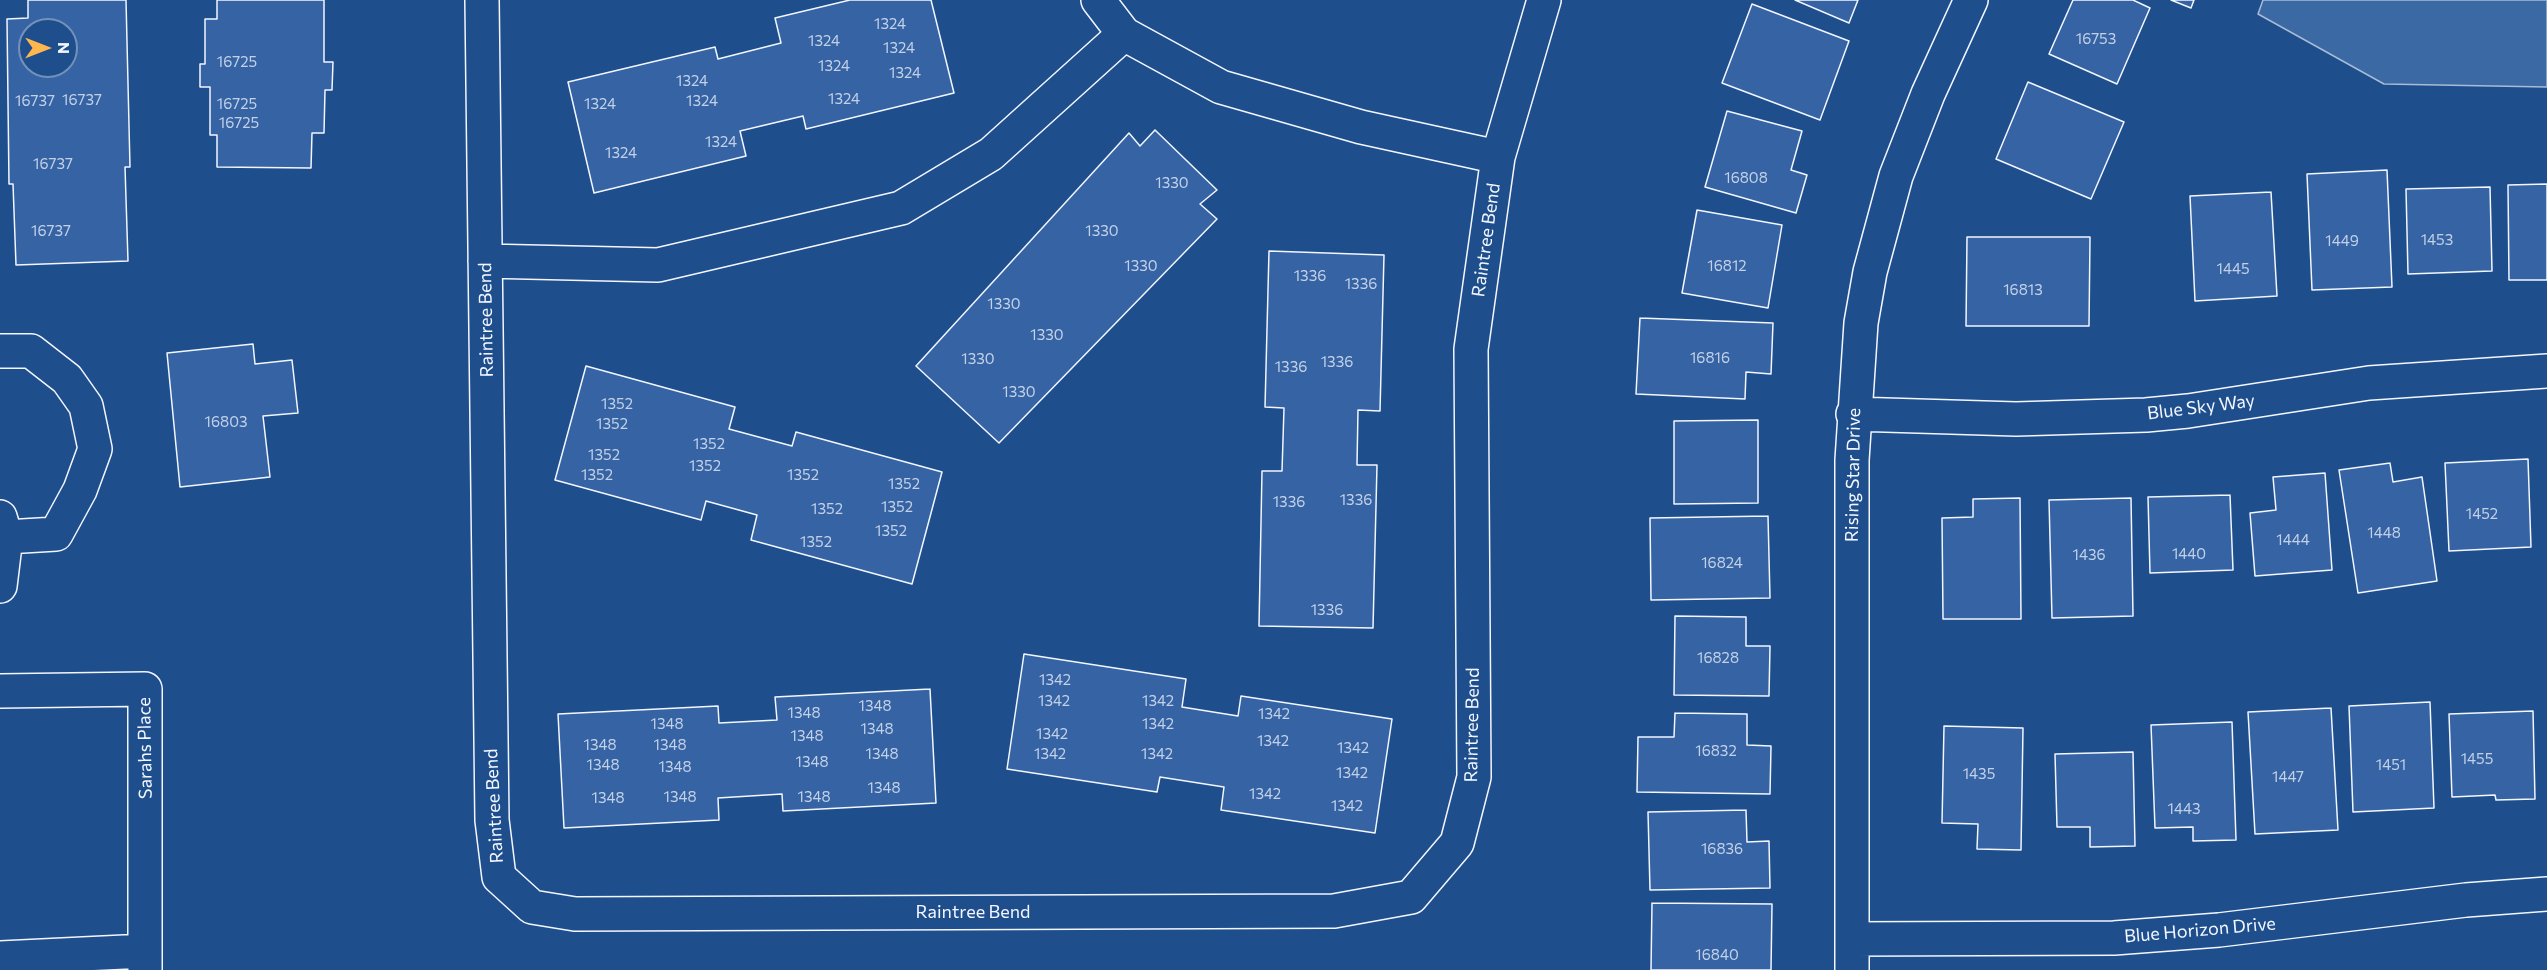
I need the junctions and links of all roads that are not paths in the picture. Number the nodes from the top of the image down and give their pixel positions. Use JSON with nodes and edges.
{"nodes":[{"id":1,"x":482,"y":0,"type":"edge"},
{"id":2,"x":1098,"y":0,"type":"edge"},
{"id":3,"x":1544,"y":0,"type":"edge"},
{"id":4,"x":1971,"y":0,"type":"edge"},
{"id":5,"x":1124,"y":34,"type":"junction"},
{"id":6,"x":1498,"y":157,"type":"junction"},
{"id":7,"x":485,"y":261,"type":"junction"},
{"id":8,"x":0,"y":351,"type":"edge"},
{"id":9,"x":2547,"y":371,"type":"edge"},
{"id":10,"x":1853,"y":414,"type":"junction"},
{"id":11,"x":3,"y":527,"type":"edge"},
{"id":12,"x":0,"y":586,"type":"edge"},
{"id":13,"x":0,"y":691,"type":"edge"},
{"id":14,"x":2547,"y":894,"type":"edge"},
{"id":15,"x":1852,"y":955,"type":"edge"},
{"id":16,"x":0,"y":958,"type":"edge"},
{"id":17,"x":146,"y":960,"type":"edge"}],
"edges":[{"from":1,"to":7,"type":"street","name":"Raintree Bend"},
{"from":2,"to":5,"type":"street"},
{"from":3,"to":6,"type":"street","name":"Raintree Bend"},
{"from":4,"to":10,"type":"street","name":"Rising Star Drive"},
{"from":5,"to":6,"type":"street"},
{"from":5,"to":7,"type":"street"},
{"from":6,"to":7,"type":"street","name":"Raintree Bend"},
{"from":8,"to":11,"type":"street"},
{"from":9,"to":10,"type":"street","name":"Blue Sky Way"},
{"from":10,"to":15,"type":"street","name":"Rising Star Drive"},
{"from":11,"to":12,"type":"street"},
{"from":13,"to":17,"type":"street","name":"Sarahs Place"},
{"from":14,"to":15,"type":"street","name":"Blue Horizon Drive"},
{"from":16,"to":17,"type":"street","name":"Sarahs Place"}]}
